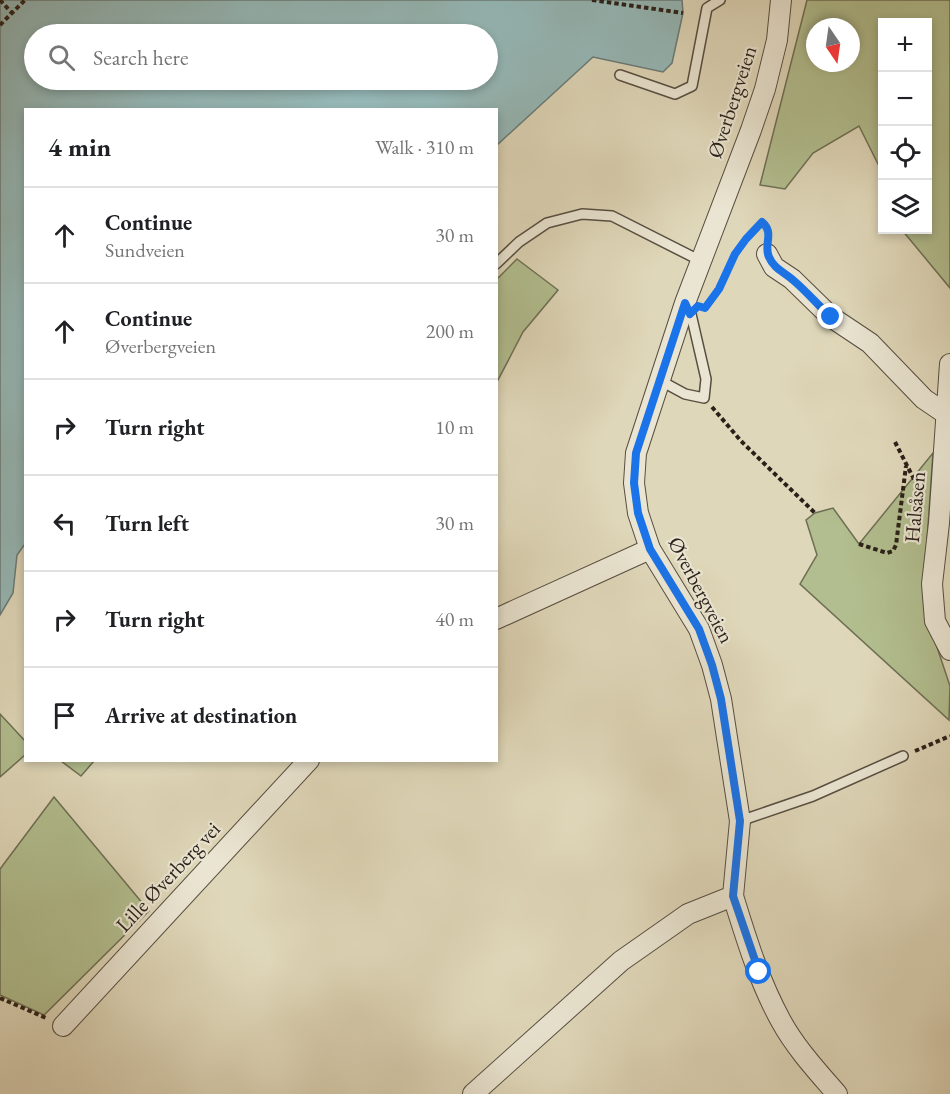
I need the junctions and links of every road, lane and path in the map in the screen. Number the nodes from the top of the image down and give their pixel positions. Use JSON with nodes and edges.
{"nodes":[{"id":1,"x":0,"y":0,"type":"edge"},
{"id":2,"x":25,"y":0,"type":"edge"},
{"id":3,"x":592,"y":0,"type":"edge"},
{"id":4,"x":720,"y":0,"type":"edge"},
{"id":5,"x":781,"y":0,"type":"edge"},
{"id":6,"x":12,"y":13,"type":"junction"},
{"id":7,"x":683,"y":14,"type":"dead end"},
{"id":8,"x":0,"y":25,"type":"edge"},
{"id":9,"x":620,"y":75,"type":"dead end"},
{"id":10,"x":767,"y":254,"type":"joint"},
{"id":11,"x":701,"y":261,"type":"junction"},
{"id":12,"x":498,"y":262,"type":"edge"},
{"id":13,"x":688,"y":308,"type":"junction"},
{"id":14,"x":950,"y":364,"type":"edge"},
{"id":15,"x":661,"y":381,"type":"junction"},
{"id":16,"x":704,"y":398,"type":"junction"},
{"id":17,"x":945,"y":414,"type":"junction"},
{"id":18,"x":895,"y":442,"type":"dead end"},
{"id":19,"x":906,"y":466,"type":"junction"},
{"id":20,"x":922,"y":494,"type":"dead end"},
{"id":21,"x":815,"y":513,"type":"dead end"},
{"id":22,"x":859,"y":544,"type":"dead end"},
{"id":23,"x":650,"y":549,"type":"junction"},
{"id":24,"x":498,"y":619,"type":"edge"},
{"id":25,"x":950,"y":650,"type":"edge"},
{"id":26,"x":950,"y":736,"type":"edge"},
{"id":27,"x":903,"y":756,"type":"joint"},
{"id":28,"x":307,"y":762,"type":"edge"},
{"id":29,"x":740,"y":821,"type":"junction"},
{"id":30,"x":733,"y":896,"type":"junction"},
{"id":31,"x":0,"y":998,"type":"edge"},
{"id":32,"x":63,"y":1026,"type":"joint"},
{"id":33,"x":473,"y":1094,"type":"edge"},
{"id":34,"x":837,"y":1094,"type":"edge"}],
"edges":[{"from":1,"to":6,"type":"path"},
{"from":2,"to":6,"type":"path"},
{"from":3,"to":7,"type":"path"},
{"from":4,"to":9,"type":"lane"},
{"from":5,"to":11,"type":"street","name":"Øverbergveien"},
{"from":6,"to":8,"type":"path"},
{"from":10,"to":13,"type":"path"},
{"from":10,"to":17,"type":"street"},
{"from":11,"to":12,"type":"lane"},
{"from":11,"to":13,"type":"street","name":"Øverbergveien"},
{"from":13,"to":15,"type":"street","name":"Øverbergveien"},
{"from":13,"to":16,"type":"lane"},
{"from":14,"to":17,"type":"street","name":"Halsåsen"},
{"from":15,"to":16,"type":"lane"},
{"from":15,"to":23,"type":"street","name":"Øverbergveien"},
{"from":16,"to":21,"type":"path"},
{"from":17,"to":25,"type":"street","name":"Halsåsen"},
{"from":18,"to":19,"type":"path"},
{"from":19,"to":20,"type":"path"},
{"from":19,"to":22,"type":"path"},
{"from":23,"to":24,"type":"street"},
{"from":23,"to":29,"type":"street","name":"Øverbergveien"},
{"from":26,"to":27,"type":"path"},
{"from":27,"to":29,"type":"lane"},
{"from":28,"to":32,"type":"street","name":"Lille Øverberg vei"},
{"from":29,"to":30,"type":"street","name":"Øverbergveien"},
{"from":30,"to":33,"type":"street"},
{"from":30,"to":34,"type":"street"},
{"from":31,"to":32,"type":"path"}]}
